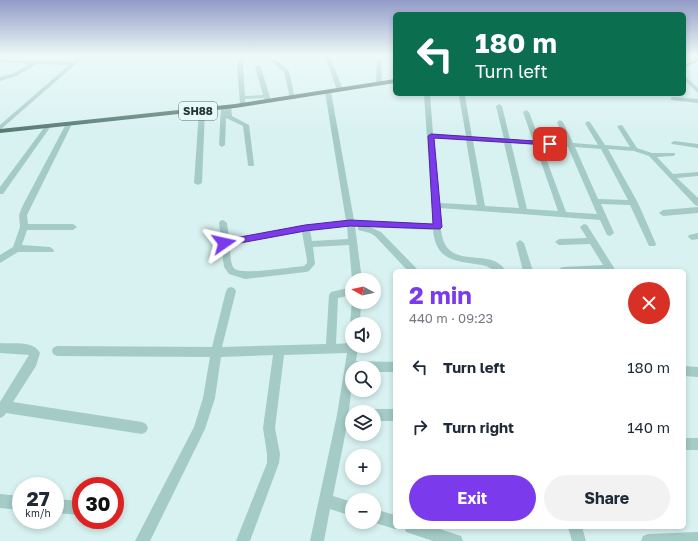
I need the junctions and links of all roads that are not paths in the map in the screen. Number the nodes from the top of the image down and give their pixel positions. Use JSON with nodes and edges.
{"nodes":[{"id":1,"x":54,"y":81,"type":"edge"},
{"id":2,"x":241,"y":81,"type":"edge"},
{"id":3,"x":262,"y":81,"type":"edge"},
{"id":4,"x":289,"y":81,"type":"edge"},
{"id":5,"x":337,"y":81,"type":"edge"},
{"id":6,"x":393,"y":81,"type":"edge"},
{"id":7,"x":688,"y":81,"type":"edge"},
{"id":8,"x":686,"y":83,"type":"edge"},
{"id":9,"x":379,"y":84,"type":"joint"},
{"id":10,"x":691,"y":84,"type":"junction"},
{"id":11,"x":340,"y":90,"type":"junction"},
{"id":12,"x":698,"y":91,"type":"edge"},
{"id":13,"x":328,"y":92,"type":"junction"},
{"id":14,"x":428,"y":96,"type":"edge"},
{"id":15,"x":462,"y":96,"type":"dead end"},
{"id":16,"x":267,"y":98,"type":"junction"},
{"id":17,"x":293,"y":98,"type":"junction"},
{"id":18,"x":673,"y":99,"type":"dead end"},
{"id":19,"x":698,"y":101,"type":"edge"},
{"id":20,"x":243,"y":102,"type":"junction"},
{"id":21,"x":499,"y":106,"type":"dead end"},
{"id":22,"x":226,"y":107,"type":"junction"},
{"id":23,"x":202,"y":110,"type":"junction"},
{"id":24,"x":526,"y":112,"type":"dead end"},
{"id":25,"x":560,"y":122,"type":"dead end"},
{"id":26,"x":588,"y":123,"type":"dead end"},
{"id":27,"x":69,"y":124,"type":"junction"},
{"id":28,"x":48,"y":126,"type":"junction"},
{"id":29,"x":620,"y":126,"type":"dead end"},
{"id":30,"x":0,"y":128,"type":"edge"},
{"id":31,"x":0,"y":131,"type":"edge"},
{"id":32,"x":431,"y":136,"type":"junction"},
{"id":33,"x":468,"y":138,"type":"junction"},
{"id":34,"x":507,"y":141,"type":"junction"},
{"id":35,"x":538,"y":143,"type":"junction"},
{"id":36,"x":674,"y":143,"type":"dead end"},
{"id":37,"x":222,"y":145,"type":"dead end"},
{"id":38,"x":572,"y":145,"type":"junction"},
{"id":39,"x":603,"y":146,"type":"junction"},
{"id":40,"x":698,"y":146,"type":"edge"},
{"id":41,"x":635,"y":149,"type":"junction"},
{"id":42,"x":674,"y":154,"type":"dead end"},
{"id":43,"x":650,"y":155,"type":"junction"},
{"id":44,"x":251,"y":165,"type":"dead end"},
{"id":45,"x":698,"y":174,"type":"edge"},
{"id":46,"x":672,"y":176,"type":"junction"},
{"id":47,"x":198,"y":182,"type":"dead end"},
{"id":48,"x":0,"y":192,"type":"edge"},
{"id":49,"x":695,"y":196,"type":"edge"},
{"id":50,"x":596,"y":201,"type":"junction"},
{"id":51,"x":634,"y":203,"type":"junction"},
{"id":52,"x":698,"y":203,"type":"edge"},
{"id":53,"x":436,"y":205,"type":"junction"},
{"id":54,"x":481,"y":208,"type":"junction"},
{"id":55,"x":698,"y":210,"type":"edge"},
{"id":56,"x":524,"y":211,"type":"junction"},
{"id":57,"x":664,"y":213,"type":"dead end"},
{"id":58,"x":563,"y":214,"type":"junction"},
{"id":59,"x":603,"y":217,"type":"junction"},
{"id":60,"x":222,"y":223,"type":"dead end"},
{"id":61,"x":351,"y":225,"type":"junction"},
{"id":62,"x":24,"y":227,"type":"junction"},
{"id":63,"x":73,"y":227,"type":"dead end"},
{"id":64,"x":438,"y":227,"type":"junction"},
{"id":65,"x":584,"y":227,"type":"dead end"},
{"id":66,"x":305,"y":228,"type":"junction"},
{"id":67,"x":610,"y":233,"type":"dead end"},
{"id":68,"x":593,"y":241,"type":"junction"},
{"id":69,"x":353,"y":242,"type":"junction"},
{"id":70,"x":559,"y":242,"type":"dead end"},
{"id":71,"x":224,"y":243,"type":"junction"},
{"id":72,"x":520,"y":243,"type":"dead end"},
{"id":73,"x":308,"y":244,"type":"junction"},
{"id":74,"x":652,"y":244,"type":"dead end"},
{"id":75,"x":17,"y":248,"type":"junction"},
{"id":76,"x":50,"y":250,"type":"dead end"},
{"id":77,"x":0,"y":260,"type":"edge"},
{"id":78,"x":412,"y":269,"type":"edge"},
{"id":79,"x":498,"y":269,"type":"edge"},
{"id":80,"x":527,"y":269,"type":"edge"},
{"id":81,"x":610,"y":269,"type":"edge"},
{"id":82,"x":356,"y":273,"type":"edge"},
{"id":83,"x":231,"y":291,"type":"dead end"},
{"id":84,"x":345,"y":292,"type":"edge"},
{"id":85,"x":0,"y":348,"type":"edge"},
{"id":86,"x":345,"y":348,"type":"edge"},
{"id":87,"x":331,"y":349,"type":"junction"},
{"id":88,"x":279,"y":350,"type":"junction"},
{"id":89,"x":57,"y":351,"type":"dead end"},
{"id":90,"x":216,"y":352,"type":"junction"},
{"id":91,"x":381,"y":367,"type":"edge"},
{"id":92,"x":393,"y":367,"type":"edge"},
{"id":93,"x":686,"y":372,"type":"edge"},
{"id":94,"x":698,"y":372,"type":"edge"},
{"id":95,"x":2,"y":410,"type":"edge"},
{"id":96,"x":381,"y":415,"type":"edge"},
{"id":97,"x":393,"y":415,"type":"edge"},
{"id":98,"x":345,"y":427,"type":"edge"},
{"id":99,"x":142,"y":428,"type":"dead end"},
{"id":100,"x":686,"y":444,"type":"edge"},
{"id":101,"x":698,"y":444,"type":"edge"},
{"id":102,"x":0,"y":501,"type":"edge"},
{"id":103,"x":326,"y":501,"type":"junction"},
{"id":104,"x":12,"y":502,"type":"edge"},
{"id":105,"x":345,"y":507,"type":"edge"},
{"id":106,"x":381,"y":518,"type":"edge"},
{"id":107,"x":393,"y":521,"type":"edge"},
{"id":108,"x":417,"y":529,"type":"edge"},
{"id":109,"x":576,"y":529,"type":"edge"},
{"id":110,"x":698,"y":540,"type":"edge"},
{"id":111,"x":142,"y":541,"type":"edge"},
{"id":112,"x":243,"y":541,"type":"edge"},
{"id":113,"x":317,"y":541,"type":"edge"},
{"id":114,"x":456,"y":541,"type":"edge"},
{"id":115,"x":579,"y":541,"type":"edge"},
{"id":116,"x":648,"y":541,"type":"edge"}],
"edges":[{"from":1,"to":30,"type":"street"},
{"from":2,"to":20,"type":"street"},
{"from":3,"to":16,"type":"street"},
{"from":4,"to":17,"type":"street"},
{"from":5,"to":11,"type":"street"},
{"from":6,"to":9,"type":"main road","number":"SH88"},
{"from":7,"to":10,"type":"street"},
{"from":8,"to":10,"type":"street"},
{"from":9,"to":11,"type":"main road","number":"SH88"},
{"from":10,"to":12,"type":"street"},
{"from":11,"to":13,"type":"main road","number":"SH88"},
{"from":13,"to":17,"type":"main road","number":"SH88"},
{"from":13,"to":61,"type":"street"},
{"from":14,"to":32,"type":"street"},
{"from":15,"to":33,"type":"street"},
{"from":16,"to":17,"type":"main road","number":"SH88"},
{"from":16,"to":20,"type":"main road","number":"SH88"},
{"from":18,"to":19,"type":"street"},
{"from":20,"to":22,"type":"main road","number":"SH88"},
{"from":21,"to":34,"type":"street"},
{"from":22,"to":23,"type":"main road","number":"SH88"},
{"from":22,"to":37,"type":"street"},
{"from":22,"to":44,"type":"street"},
{"from":23,"to":27,"type":"main road","number":"SH88"},
{"from":23,"to":47,"type":"street"},
{"from":24,"to":35,"type":"street"},
{"from":25,"to":38,"type":"street"},
{"from":26,"to":39,"type":"street"},
{"from":27,"to":28,"type":"main road","number":"SH88"},
{"from":27,"to":62,"type":"street"},
{"from":28,"to":31,"type":"main road","number":"SH88"},
{"from":28,"to":48,"type":"street"},
{"from":29,"to":41,"type":"street"},
{"from":32,"to":33,"type":"street"},
{"from":32,"to":53,"type":"street"},
{"from":33,"to":34,"type":"street"},
{"from":33,"to":54,"type":"street"},
{"from":34,"to":35,"type":"street"},
{"from":34,"to":56,"type":"street"},
{"from":35,"to":38,"type":"street"},
{"from":35,"to":58,"type":"street"},
{"from":36,"to":40,"type":"street"},
{"from":38,"to":39,"type":"street"},
{"from":38,"to":50,"type":"street"},
{"from":39,"to":41,"type":"street"},
{"from":39,"to":51,"type":"street"},
{"from":41,"to":43,"type":"street"},
{"from":42,"to":43,"type":"street"},
{"from":43,"to":46,"type":"street"},
{"from":45,"to":46,"type":"street"},
{"from":46,"to":49,"type":"street"},
{"from":49,"to":52,"type":"street"},
{"from":50,"to":51,"type":"street"},
{"from":50,"to":59,"type":"street"},
{"from":51,"to":74,"type":"street"},
{"from":53,"to":54,"type":"street"},
{"from":53,"to":64,"type":"street"},
{"from":54,"to":56,"type":"street"},
{"from":55,"to":57,"type":"street"},
{"from":56,"to":58,"type":"street"},
{"from":58,"to":59,"type":"street"},
{"from":59,"to":67,"type":"street"},
{"from":60,"to":71,"type":"street"},
{"from":61,"to":64,"type":"street"},
{"from":61,"to":66,"type":"street"},
{"from":61,"to":69,"type":"street"},
{"from":61,"to":78,"type":"street"},
{"from":62,"to":63,"type":"street"},
{"from":62,"to":75,"type":"street"},
{"from":64,"to":79,"type":"street"},
{"from":65,"to":68,"type":"street"},
{"from":66,"to":71,"type":"street"},
{"from":66,"to":73,"type":"street"},
{"from":68,"to":70,"type":"street"},
{"from":68,"to":81,"type":"street"},
{"from":69,"to":73,"type":"street"},
{"from":69,"to":82,"type":"street"},
{"from":71,"to":73,"type":"street"},
{"from":72,"to":80,"type":"street"},
{"from":75,"to":76,"type":"street"},
{"from":75,"to":77,"type":"street"},
{"from":83,"to":90,"type":"street"},
{"from":84,"to":87,"type":"street"},
{"from":85,"to":95,"type":"street"},
{"from":86,"to":87,"type":"street"},
{"from":87,"to":88,"type":"street"},
{"from":88,"to":90,"type":"street"},
{"from":88,"to":112,"type":"street"},
{"from":89,"to":90,"type":"street"},
{"from":90,"to":111,"type":"street"},
{"from":91,"to":92,"type":"street"},
{"from":93,"to":94,"type":"street"},
{"from":95,"to":99,"type":"street"},
{"from":96,"to":97,"type":"street"},
{"from":98,"to":103,"type":"street"},
{"from":100,"to":101,"type":"street"},
{"from":102,"to":104,"type":"street"},
{"from":103,"to":105,"type":"street"},
{"from":103,"to":113,"type":"street"},
{"from":106,"to":107,"type":"street"},
{"from":108,"to":114,"type":"street"},
{"from":109,"to":115,"type":"street"},
{"from":110,"to":116,"type":"street"}]}
